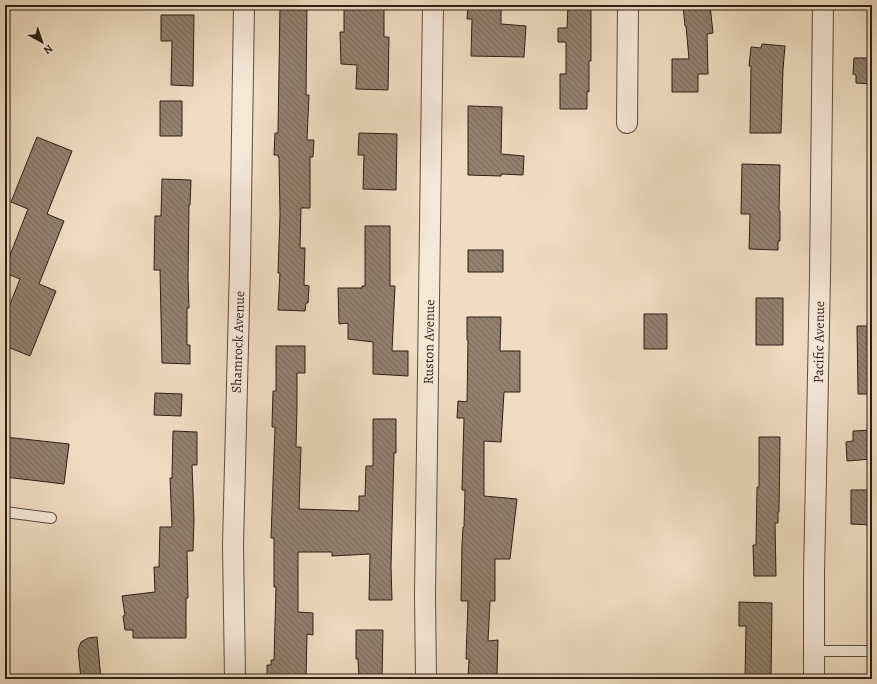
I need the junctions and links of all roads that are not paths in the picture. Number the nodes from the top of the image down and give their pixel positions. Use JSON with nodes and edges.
{"nodes":[{"id":1,"x":244,"y":5,"type":"edge"},
{"id":2,"x":434,"y":5,"type":"edge"},
{"id":3,"x":628,"y":5,"type":"edge"},
{"id":4,"x":823,"y":5,"type":"edge"},
{"id":5,"x":627,"y":123,"type":"dead end"},
{"id":6,"x":5,"y":512,"type":"edge"},
{"id":7,"x":51,"y":518,"type":"dead end"},
{"id":8,"x":814,"y":651,"type":"junction"},
{"id":9,"x":872,"y":651,"type":"edge"},
{"id":10,"x":234,"y":679,"type":"edge"},
{"id":11,"x":426,"y":679,"type":"edge"},
{"id":12,"x":814,"y":679,"type":"edge"}],
"edges":[{"from":1,"to":10,"type":"street","name":"Shamrock Avenue"},
{"from":2,"to":11,"type":"street","name":"Ruston Avenue"},
{"from":3,"to":5,"type":"street"},
{"from":4,"to":8,"type":"street","name":"Pacific Avenue"},
{"from":6,"to":7,"type":"lane"},
{"from":8,"to":9,"type":"lane"},
{"from":8,"to":12,"type":"street","name":"Pacific Avenue"}]}
